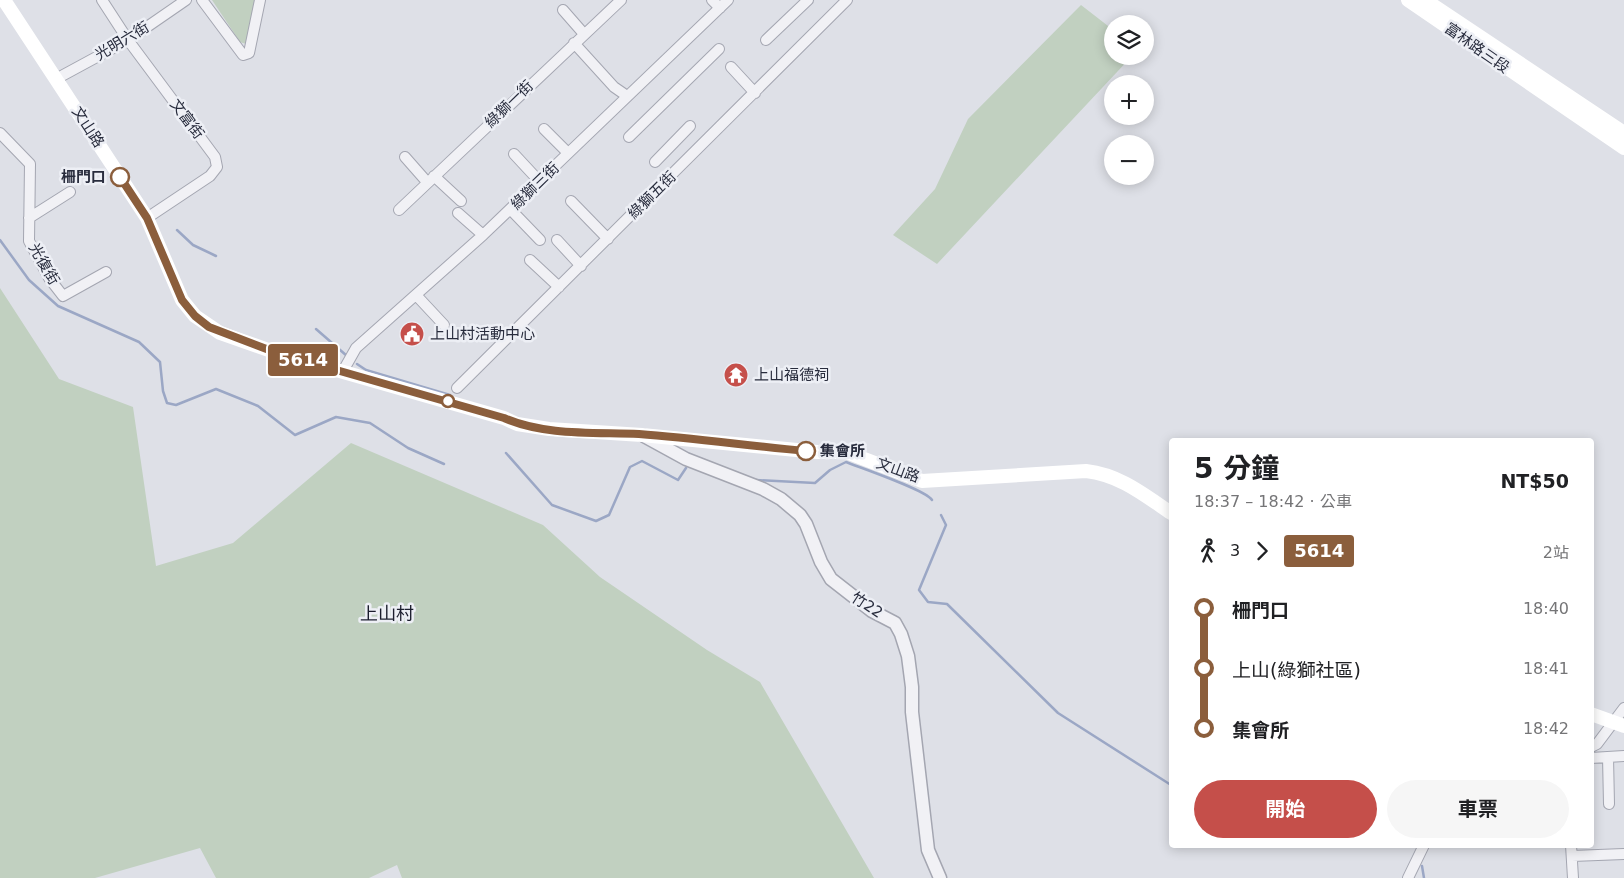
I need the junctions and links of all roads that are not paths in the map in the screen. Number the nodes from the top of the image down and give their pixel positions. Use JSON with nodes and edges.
{"nodes":[{"id":1,"x":4,"y":0,"type":"edge"},
{"id":2,"x":102,"y":0,"type":"edge"},
{"id":3,"x":186,"y":0,"type":"edge"},
{"id":4,"x":202,"y":0,"type":"edge"},
{"id":5,"x":260,"y":0,"type":"edge"},
{"id":6,"x":712,"y":0,"type":"edge"},
{"id":7,"x":728,"y":0,"type":"edge"},
{"id":8,"x":808,"y":0,"type":"edge"},
{"id":9,"x":846,"y":0,"type":"edge"},
{"id":10,"x":1408,"y":0,"type":"edge"},
{"id":11,"x":1425,"y":0,"type":"edge"},
{"id":12,"x":614,"y":2,"type":"edge"},
{"id":13,"x":720,"y":8,"type":"junction"},
{"id":14,"x":563,"y":10,"type":"dead end"},
{"id":15,"x":584,"y":34,"type":"junction"},
{"id":16,"x":128,"y":40,"type":"junction"},
{"id":17,"x":766,"y":40,"type":"dead end"},
{"id":18,"x":574,"y":43,"type":"junction"},
{"id":19,"x":719,"y":49,"type":"dead end"},
{"id":20,"x":731,"y":67,"type":"dead end"},
{"id":21,"x":56,"y":79,"type":"junction"},
{"id":22,"x":1549,"y":91,"type":"junction"},
{"id":23,"x":755,"y":93,"type":"junction"},
{"id":24,"x":628,"y":96,"type":"junction"},
{"id":25,"x":690,"y":126,"type":"dead end"},
{"id":26,"x":544,"y":129,"type":"dead end"},
{"id":27,"x":0,"y":133,"type":"edge"},
{"id":28,"x":1624,"y":133,"type":"edge"},
{"id":29,"x":629,"y":137,"type":"dead end"},
{"id":30,"x":1624,"y":148,"type":"edge"},
{"id":31,"x":568,"y":153,"type":"junction"},
{"id":32,"x":514,"y":154,"type":"dead end"},
{"id":33,"x":405,"y":157,"type":"dead end"},
{"id":34,"x":654,"y":162,"type":"dead end"},
{"id":35,"x":431,"y":179,"type":"junction"},
{"id":36,"x":540,"y":182,"type":"junction"},
{"id":37,"x":70,"y":192,"type":"dead end"},
{"id":38,"x":571,"y":200,"type":"dead end"},
{"id":39,"x":461,"y":202,"type":"dead end"},
{"id":40,"x":399,"y":210,"type":"dead end"},
{"id":41,"x":511,"y":210,"type":"junction"},
{"id":42,"x":458,"y":213,"type":"dead end"},
{"id":43,"x":29,"y":218,"type":"junction"},
{"id":44,"x":147,"y":218,"type":"junction"},
{"id":45,"x":483,"y":235,"type":"junction"},
{"id":46,"x":608,"y":239,"type":"junction"},
{"id":47,"x":540,"y":240,"type":"dead end"},
{"id":48,"x":557,"y":240,"type":"dead end"},
{"id":49,"x":530,"y":260,"type":"dead end"},
{"id":50,"x":581,"y":266,"type":"junction"},
{"id":51,"x":106,"y":272,"type":"dead end"},
{"id":52,"x":559,"y":287,"type":"junction"},
{"id":53,"x":416,"y":295,"type":"junction"},
{"id":54,"x":444,"y":325,"type":"dead end"},
{"id":55,"x":343,"y":371,"type":"junction"},
{"id":56,"x":457,"y":388,"type":"dead end"},
{"id":57,"x":642,"y":435,"type":"junction"},
{"id":58,"x":1169,"y":511,"type":"edge"},
{"id":59,"x":1624,"y":708,"type":"edge"},
{"id":60,"x":1594,"y":715,"type":"edge"},
{"id":61,"x":1619,"y":724,"type":"edge"},
{"id":62,"x":1594,"y":746,"type":"edge"},
{"id":63,"x":1624,"y":756,"type":"edge"},
{"id":64,"x":1608,"y":757,"type":"junction"},
{"id":65,"x":1594,"y":758,"type":"edge"},
{"id":66,"x":1609,"y":804,"type":"dead end"},
{"id":67,"x":1423,"y":848,"type":"edge"},
{"id":68,"x":1572,"y":850,"type":"edge"},
{"id":69,"x":1624,"y":854,"type":"edge"},
{"id":70,"x":940,"y":878,"type":"edge"},
{"id":71,"x":1408,"y":878,"type":"edge"},
{"id":72,"x":1573,"y":878,"type":"edge"}],
"edges":[{"from":1,"to":21,"type":"main road","name":"文山路"},
{"from":2,"to":16,"type":"street","name":"文富街"},
{"from":3,"to":16,"type":"street","name":"光明六街"},
{"from":4,"to":5,"type":"street"},
{"from":6,"to":13,"type":"street"},
{"from":7,"to":13,"type":"street","name":"綠獅三街"},
{"from":8,"to":17,"type":"street"},
{"from":9,"to":23,"type":"street","name":"綠獅五街"},
{"from":10,"to":22,"type":"main road","name":"富林路三段"},
{"from":11,"to":22,"type":"main road","name":"富林路三段"},
{"from":12,"to":15,"type":"street","name":"綠獅一街"},
{"from":13,"to":24,"type":"street","name":"綠獅三街"},
{"from":14,"to":15,"type":"street"},
{"from":15,"to":18,"type":"street","name":"綠獅一街"},
{"from":16,"to":21,"type":"street","name":"光明六街"},
{"from":16,"to":44,"type":"street","name":"文富街"},
{"from":18,"to":24,"type":"street"},
{"from":18,"to":35,"type":"street","name":"綠獅一街"},
{"from":19,"to":29,"type":"street"},
{"from":20,"to":23,"type":"street"},
{"from":21,"to":44,"type":"main road","name":"文山路"},
{"from":22,"to":28,"type":"main road"},
{"from":22,"to":30,"type":"main road"},
{"from":23,"to":46,"type":"street","name":"綠獅五街"},
{"from":24,"to":31,"type":"street","name":"綠獅三街"},
{"from":25,"to":34,"type":"street"},
{"from":26,"to":31,"type":"street"},
{"from":27,"to":43,"type":"street","name":"光復街"},
{"from":31,"to":36,"type":"street","name":"綠獅三街"},
{"from":32,"to":36,"type":"street"},
{"from":33,"to":35,"type":"street"},
{"from":35,"to":39,"type":"street"},
{"from":35,"to":40,"type":"street","name":"綠獅一街"},
{"from":36,"to":41,"type":"street","name":"綠獅三街"},
{"from":37,"to":43,"type":"street"},
{"from":38,"to":46,"type":"street"},
{"from":41,"to":45,"type":"street","name":"綠獅三街"},
{"from":41,"to":47,"type":"street"},
{"from":42,"to":45,"type":"street"},
{"from":43,"to":51,"type":"street","name":"光復街"},
{"from":44,"to":55,"type":"main road","name":"文山路"},
{"from":45,"to":53,"type":"street","name":"綠獅三街"},
{"from":46,"to":50,"type":"street","name":"綠獅五街"},
{"from":48,"to":50,"type":"street"},
{"from":49,"to":52,"type":"street"},
{"from":50,"to":52,"type":"street","name":"綠獅五街"},
{"from":52,"to":56,"type":"street","name":"綠獅五街"},
{"from":53,"to":54,"type":"street"},
{"from":53,"to":55,"type":"street","name":"綠獅三街"},
{"from":55,"to":57,"type":"main road","name":"文山路"},
{"from":57,"to":58,"type":"main road","name":"文山路"},
{"from":57,"to":70,"type":"street","name":"竹22","number":"竹22"},
{"from":59,"to":61,"type":"street"},
{"from":60,"to":61,"type":"main road"},
{"from":61,"to":62,"type":"street"},
{"from":63,"to":64,"type":"street"},
{"from":64,"to":65,"type":"street"},
{"from":64,"to":66,"type":"street"},
{"from":67,"to":71,"type":"street"},
{"from":68,"to":69,"type":"street"},
{"from":68,"to":72,"type":"street"}]}
